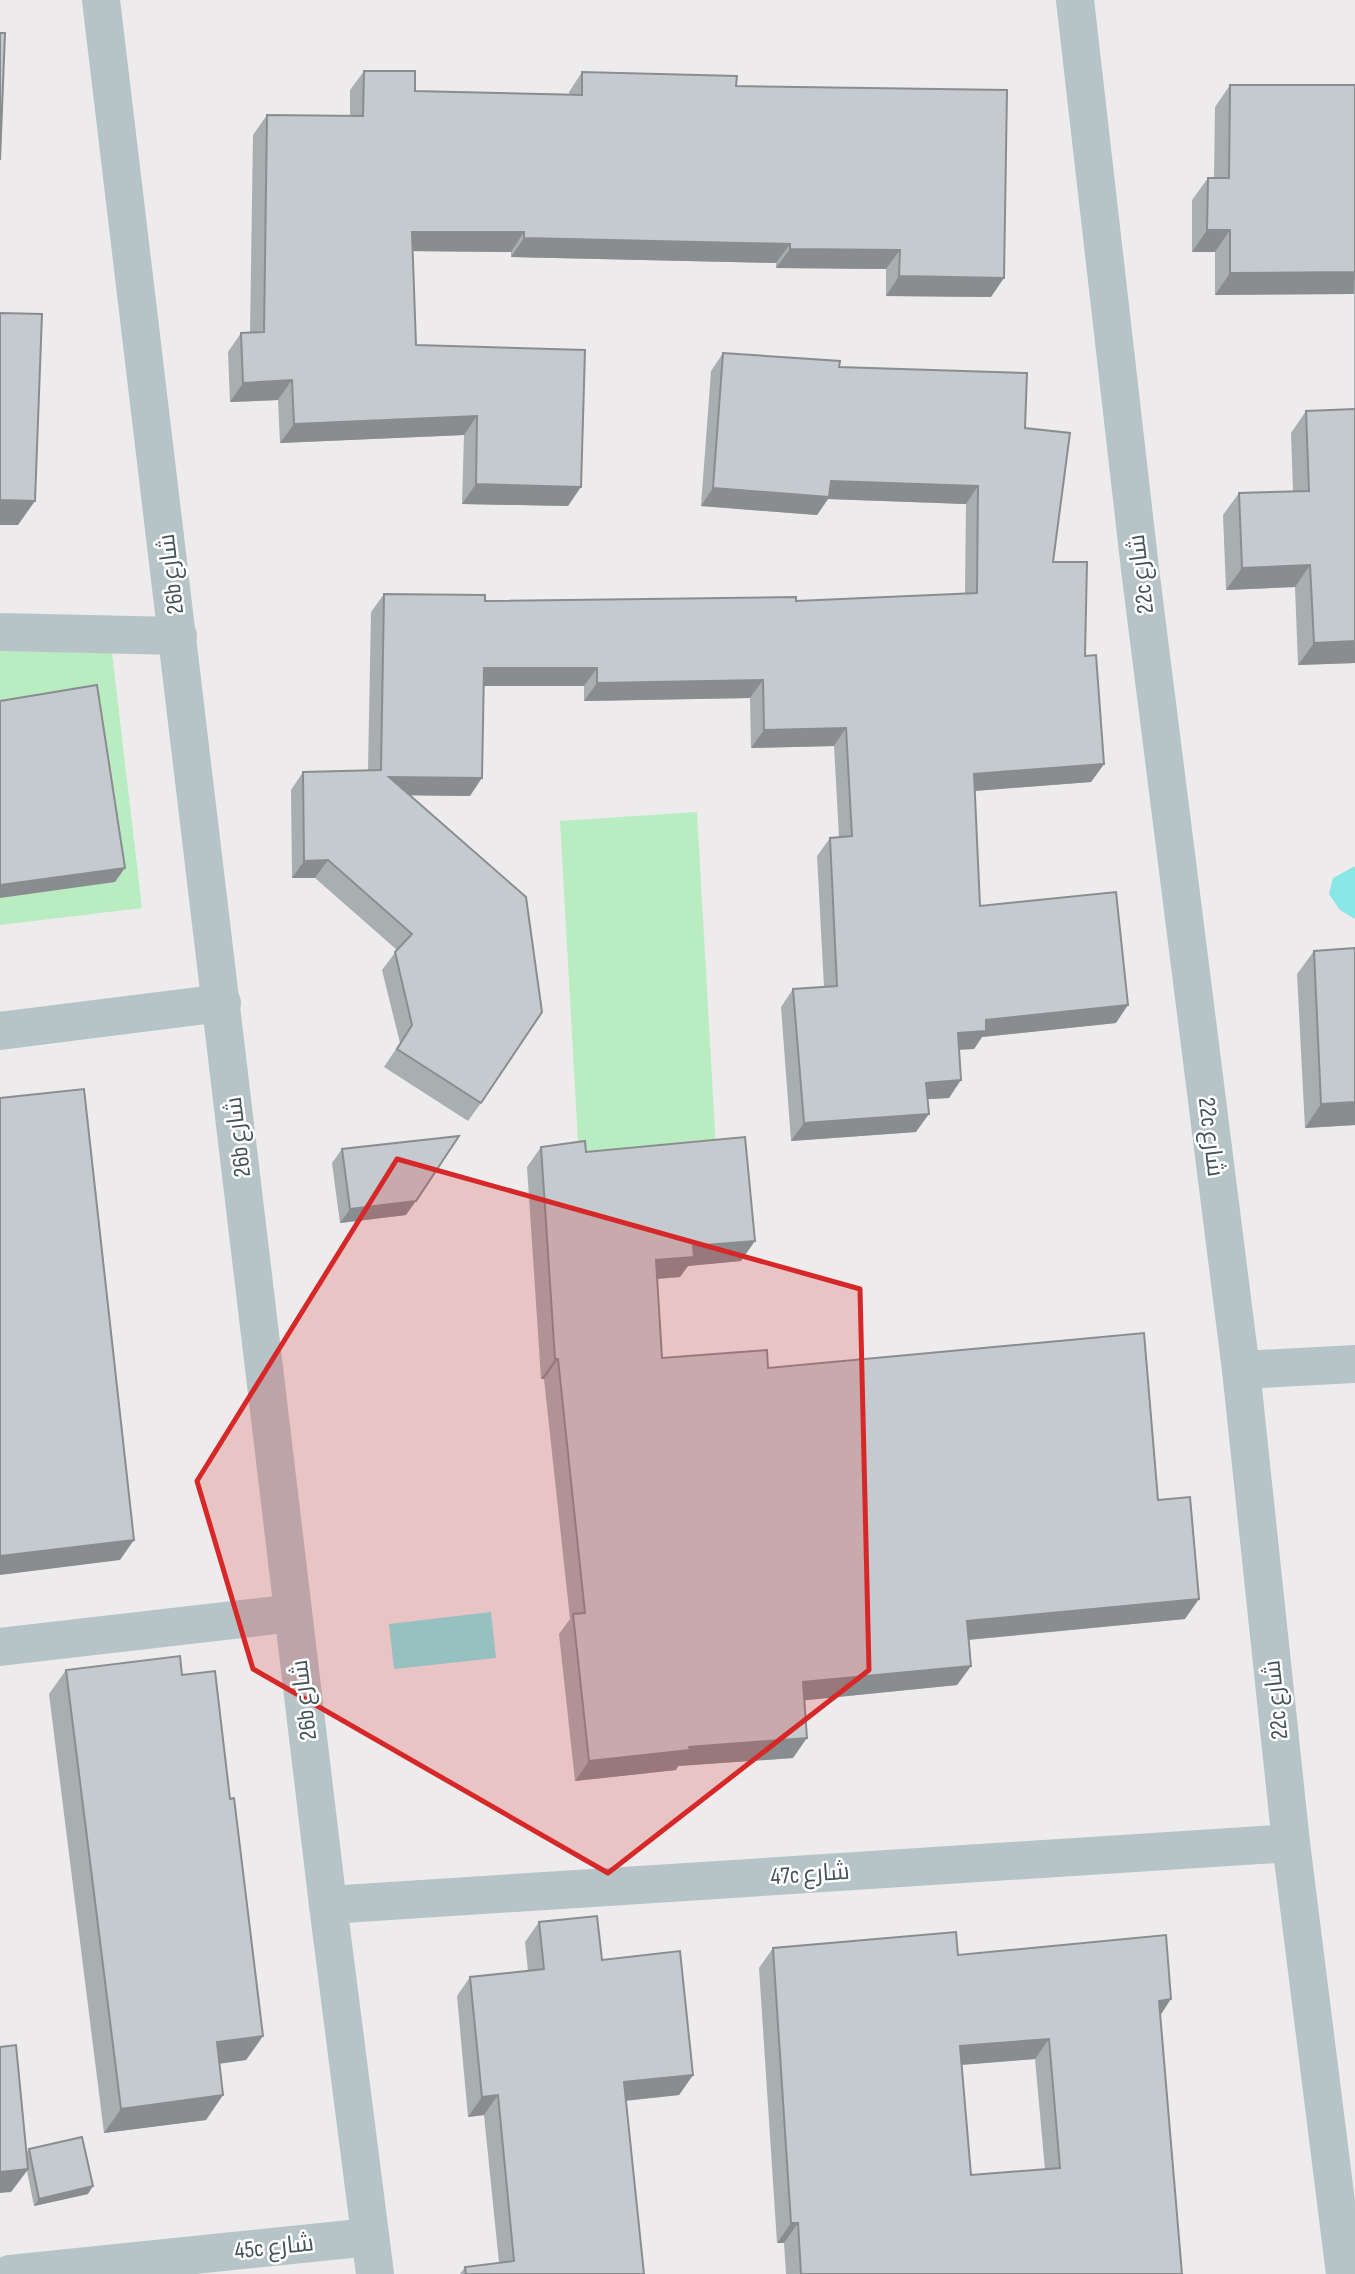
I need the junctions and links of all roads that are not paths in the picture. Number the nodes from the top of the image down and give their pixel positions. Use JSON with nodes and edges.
{"nodes":[{"id":1,"x":102,"y":0,"type":"edge"},
{"id":2,"x":1075,"y":0,"type":"edge"},
{"id":3,"x":0,"y":632,"type":"edge"},
{"id":4,"x":178,"y":636,"type":"junction"},
{"id":5,"x":222,"y":1003,"type":"junction"},
{"id":6,"x":0,"y":1031,"type":"edge"},
{"id":7,"x":1355,"y":1364,"type":"edge"},
{"id":8,"x":1241,"y":1370,"type":"junction"},
{"id":9,"x":293,"y":1614,"type":"junction"},
{"id":10,"x":0,"y":1647,"type":"edge"},
{"id":11,"x":1291,"y":1843,"type":"junction"},
{"id":12,"x":328,"y":1905,"type":"junction"},
{"id":13,"x":372,"y":2256,"type":"edge"},
{"id":14,"x":10,"y":2274,"type":"edge"},
{"id":15,"x":1345,"y":2274,"type":"edge"}],
"edges":[{"from":1,"to":4,"type":"street","name":"26b شارع"},
{"from":2,"to":8,"type":"street","name":"22c شارع"},
{"from":3,"to":4,"type":"street"},
{"from":4,"to":5,"type":"street","name":"26b شارع"},
{"from":5,"to":6,"type":"street"},
{"from":5,"to":9,"type":"street","name":"26b شارع"},
{"from":7,"to":8,"type":"street"},
{"from":8,"to":11,"type":"street","name":"22c شارع"},
{"from":9,"to":10,"type":"street"},
{"from":9,"to":12,"type":"street","name":"26b شارع"},
{"from":11,"to":12,"type":"street","name":"47c شارع"},
{"from":11,"to":15,"type":"street","name":"22c شارع"},
{"from":12,"to":13,"type":"street","name":"26b شارع"},
{"from":13,"to":14,"type":"street","name":"45c شارع"}]}
